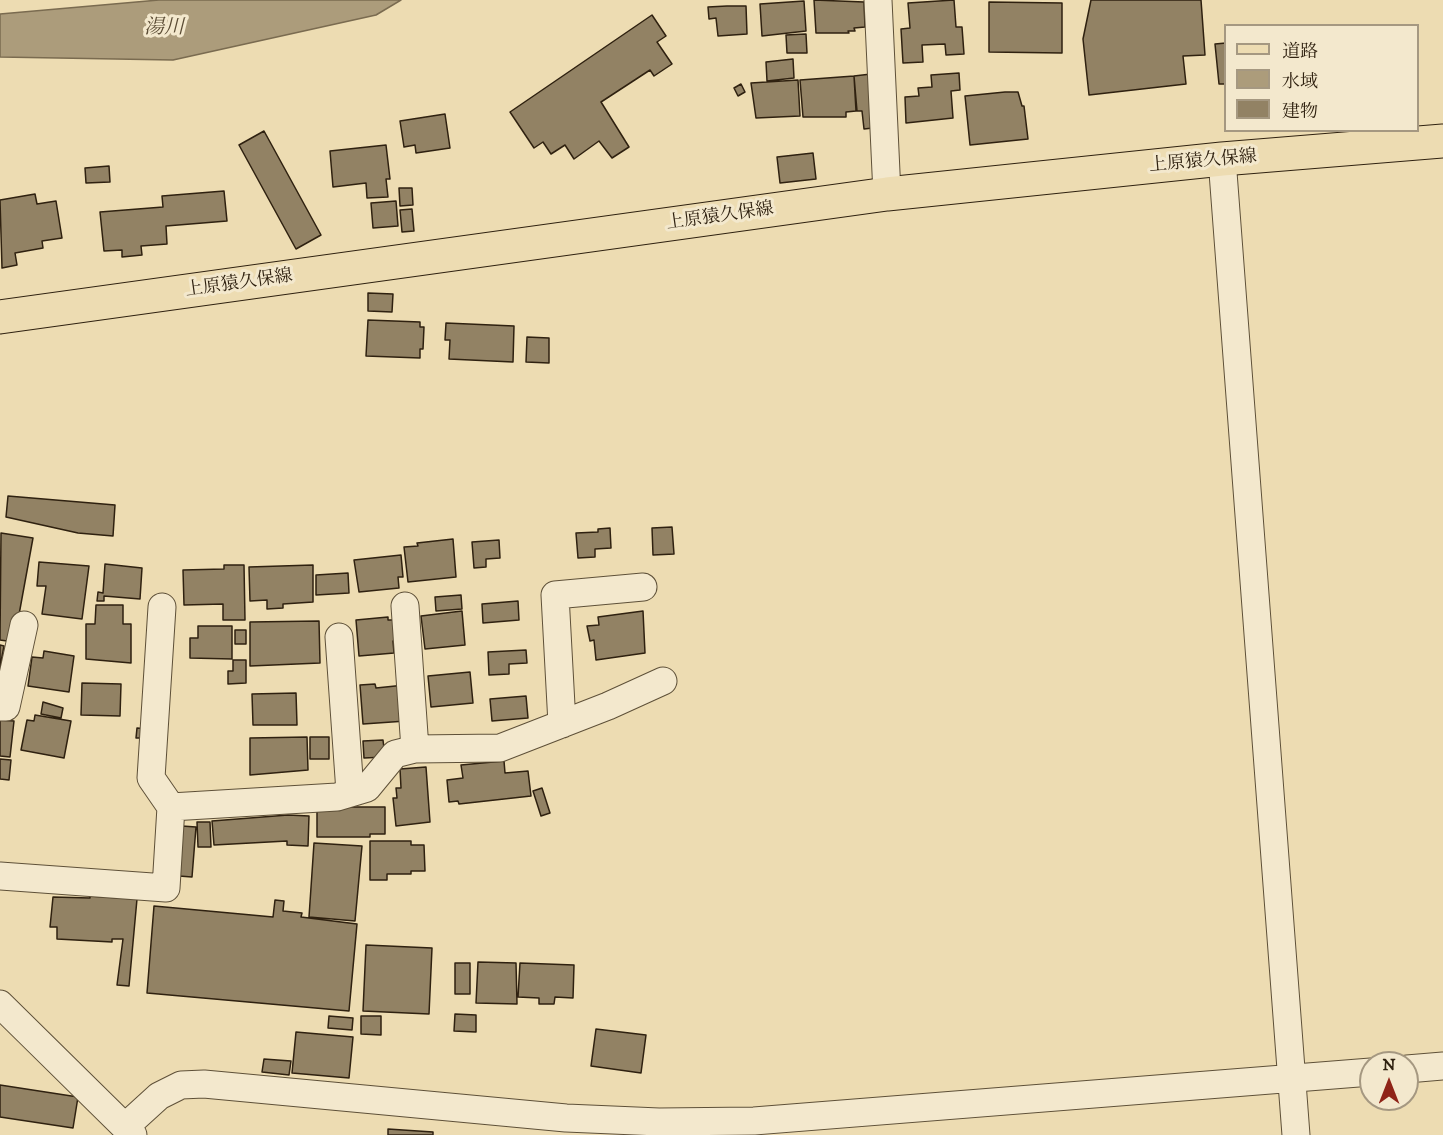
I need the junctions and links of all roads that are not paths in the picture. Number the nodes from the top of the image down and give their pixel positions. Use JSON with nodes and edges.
{"nodes":[{"id":1,"x":878,"y":0,"type":"edge"},
{"id":2,"x":1443,"y":141,"type":"edge"},
{"id":3,"x":1221,"y":159,"type":"junction"},
{"id":4,"x":887,"y":194,"type":"junction"},
{"id":5,"x":0,"y":317,"type":"edge"},
{"id":6,"x":643,"y":587,"type":"dead end"},
{"id":7,"x":405,"y":606,"type":"dead end"},
{"id":8,"x":162,"y":607,"type":"dead end"},
{"id":9,"x":24,"y":624,"type":"dead end"},
{"id":10,"x":339,"y":637,"type":"dead end"},
{"id":11,"x":663,"y":681,"type":"dead end"},
{"id":12,"x":0,"y":707,"type":"edge"},
{"id":13,"x":562,"y":724,"type":"junction"},
{"id":14,"x":415,"y":750,"type":"junction"},
{"id":15,"x":350,"y":792,"type":"junction"},
{"id":16,"x":171,"y":807,"type":"junction"},
{"id":17,"x":0,"y":876,"type":"edge"},
{"id":18,"x":0,"y":1004,"type":"edge"},
{"id":19,"x":1443,"y":1066,"type":"edge"},
{"id":20,"x":1419,"y":1068,"type":"edge"},
{"id":21,"x":1359,"y":1073,"type":"edge"},
{"id":22,"x":1292,"y":1079,"type":"junction"},
{"id":23,"x":129,"y":1131,"type":"edge"},
{"id":24,"x":1296,"y":1135,"type":"edge"}],
"edges":[{"from":1,"to":4,"type":"street"},
{"from":2,"to":3,"type":"main road","name":"上原猿久保線"},
{"from":3,"to":4,"type":"main road","name":"上原猿久保線"},
{"from":3,"to":22,"type":"street"},
{"from":4,"to":5,"type":"main road","name":"上原猿久保線"},
{"from":6,"to":13,"type":"street"},
{"from":7,"to":14,"type":"street"},
{"from":8,"to":16,"type":"street"},
{"from":9,"to":12,"type":"street"},
{"from":10,"to":15,"type":"street"},
{"from":11,"to":13,"type":"street"},
{"from":13,"to":14,"type":"street"},
{"from":14,"to":15,"type":"street"},
{"from":15,"to":16,"type":"street"},
{"from":16,"to":17,"type":"street"},
{"from":18,"to":23,"type":"street"},
{"from":19,"to":20,"type":"street"},
{"from":21,"to":22,"type":"street"},
{"from":22,"to":23,"type":"street"},
{"from":22,"to":24,"type":"street"}]}
